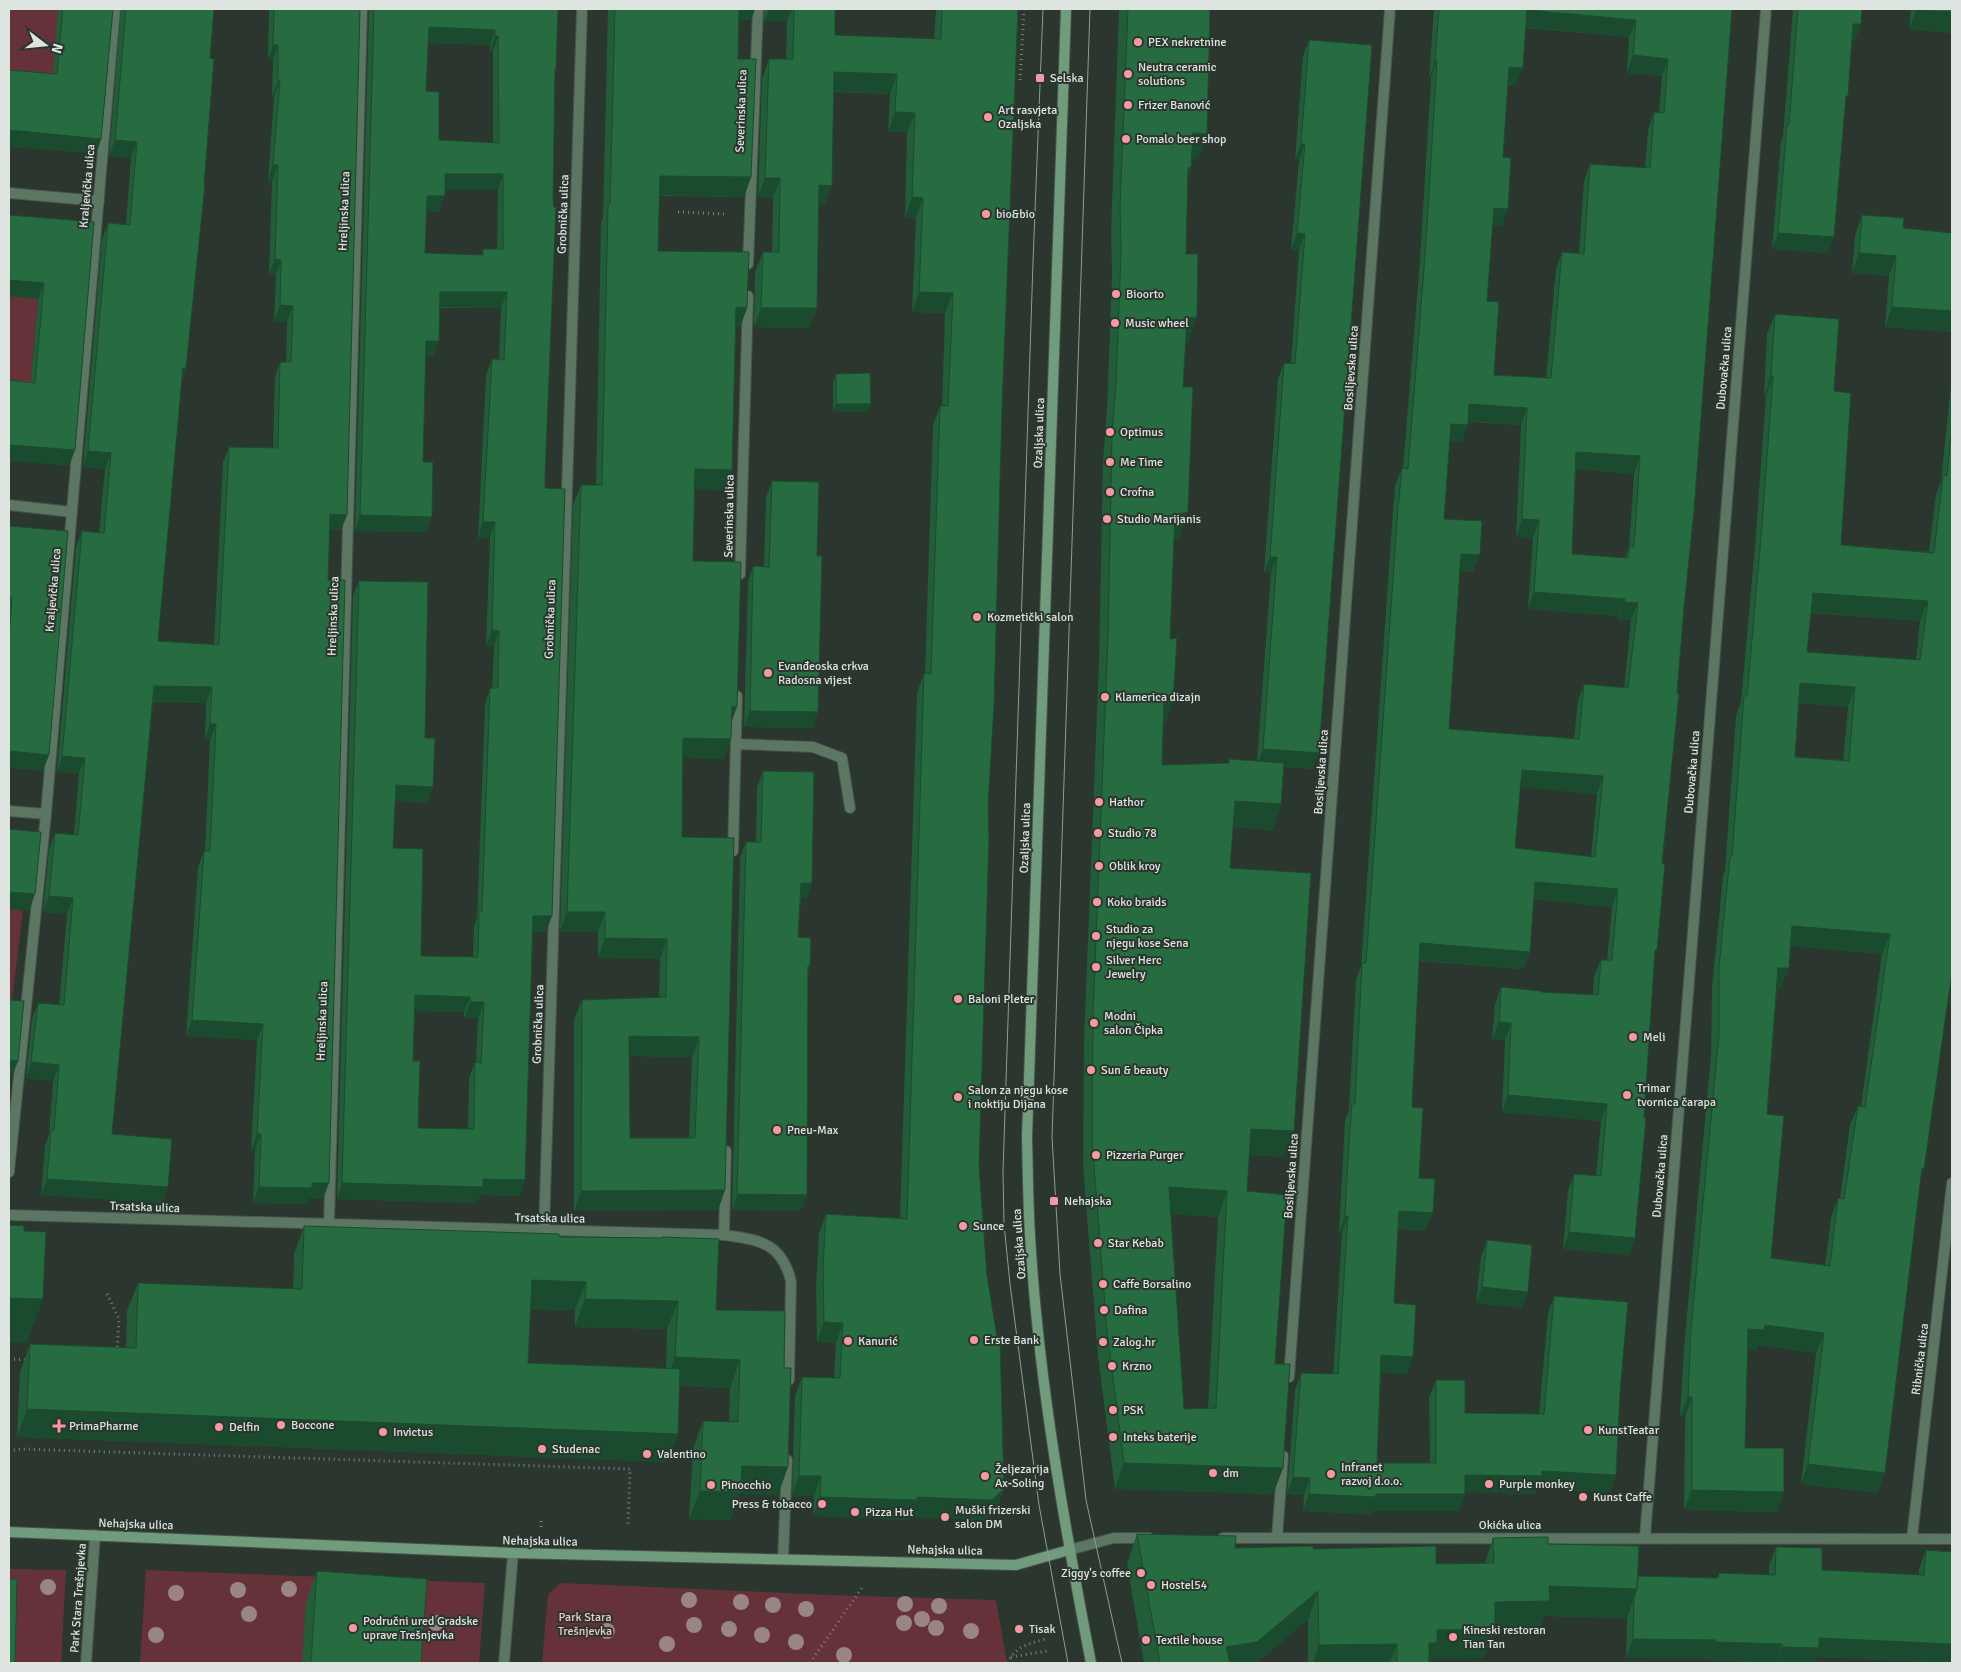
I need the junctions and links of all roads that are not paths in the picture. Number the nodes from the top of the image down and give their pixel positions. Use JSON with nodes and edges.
{"nodes":[{"id":1,"x":115,"y":9,"type":"edge"},
{"id":2,"x":362,"y":9,"type":"edge"},
{"id":3,"x":582,"y":9,"type":"edge"},
{"id":4,"x":758,"y":9,"type":"edge"},
{"id":5,"x":1066,"y":9,"type":"edge"},
{"id":6,"x":1390,"y":9,"type":"edge"},
{"id":7,"x":1766,"y":9,"type":"edge"},
{"id":8,"x":9,"y":193,"type":"edge"},
{"id":9,"x":99,"y":201,"type":"junction"},
{"id":10,"x":9,"y":505,"type":"edge"},
{"id":11,"x":72,"y":512,"type":"junction"},
{"id":12,"x":740,"y":584,"type":"edge"},
{"id":13,"x":738,"y":684,"type":"edge"},
{"id":14,"x":736,"y":744,"type":"junction"},
{"id":15,"x":850,"y":808,"type":"dead end"},
{"id":16,"x":9,"y":811,"type":"edge"},
{"id":17,"x":46,"y":814,"type":"junction"},
{"id":18,"x":733,"y":862,"type":"edge"},
{"id":19,"x":12,"y":1115,"type":"edge"},
{"id":20,"x":726,"y":1136,"type":"edge"},
{"id":21,"x":9,"y":1172,"type":"edge"},
{"id":22,"x":1952,"y":1183,"type":"edge"},
{"id":23,"x":9,"y":1215,"type":"edge"},
{"id":24,"x":329,"y":1224,"type":"junction"},
{"id":25,"x":544,"y":1230,"type":"junction"},
{"id":26,"x":724,"y":1235,"type":"junction"},
{"id":27,"x":1288,"y":1387,"type":"edge"},
{"id":28,"x":789,"y":1391,"type":"edge"},
{"id":29,"x":1284,"y":1447,"type":"edge"},
{"id":30,"x":787,"y":1450,"type":"edge"},
{"id":31,"x":9,"y":1532,"type":"edge"},
{"id":32,"x":95,"y":1535,"type":"junction"},
{"id":33,"x":1645,"y":1537,"type":"junction"},
{"id":34,"x":1158,"y":1538,"type":"edge"},
{"id":35,"x":1217,"y":1538,"type":"edge"},
{"id":36,"x":1277,"y":1538,"type":"junction"},
{"id":37,"x":1912,"y":1538,"type":"junction"},
{"id":38,"x":1952,"y":1539,"type":"edge"},
{"id":39,"x":1069,"y":1550,"type":"junction"},
{"id":40,"x":513,"y":1553,"type":"junction"},
{"id":41,"x":783,"y":1559,"type":"junction"},
{"id":42,"x":86,"y":1663,"type":"edge"},
{"id":43,"x":504,"y":1663,"type":"edge"},
{"id":44,"x":1091,"y":1663,"type":"edge"}],
"edges":[{"from":1,"to":9,"type":"street","name":"Kraljevička ulica"},
{"from":2,"to":24,"type":"street","name":"Hreljinska ulica"},
{"from":3,"to":25,"type":"street","name":"Grobnička ulica"},
{"from":4,"to":12,"type":"street","name":"Severinska ulica"},
{"from":5,"to":39,"type":"main road","name":"Ozaljska ulica"},
{"from":6,"to":27,"type":"street","name":"Bosiljevska ulica"},
{"from":7,"to":33,"type":"street","name":"Dubovačka ulica"},
{"from":8,"to":9,"type":"street"},
{"from":9,"to":11,"type":"street","name":"Kraljevička ulica"},
{"from":10,"to":11,"type":"street"},
{"from":11,"to":17,"type":"street","name":"Kraljevička ulica"},
{"from":13,"to":14,"type":"street"},
{"from":14,"to":15,"type":"street"},
{"from":14,"to":18,"type":"street"},
{"from":16,"to":17,"type":"street"},
{"from":17,"to":19,"type":"street","name":"Kraljevička ulica"},
{"from":19,"to":21,"type":"street","name":"Kraljevička ulica"},
{"from":20,"to":26,"type":"street"},
{"from":22,"to":37,"type":"street","name":"Ribnička ulica"},
{"from":23,"to":24,"type":"street","name":"Trsatska ulica"},
{"from":24,"to":25,"type":"street","name":"Trsatska ulica"},
{"from":25,"to":26,"type":"street","name":"Trsatska ulica"},
{"from":26,"to":28,"type":"street","name":"Trsatska ulica"},
{"from":29,"to":36,"type":"street"},
{"from":30,"to":41,"type":"street"},
{"from":31,"to":32,"type":"main road","name":"Nehajska ulica"},
{"from":32,"to":40,"type":"main road","name":"Nehajska ulica"},
{"from":32,"to":42,"type":"street","name":"Park Stara Trešnjevka"},
{"from":33,"to":36,"type":"street","name":"Okićka ulica"},
{"from":33,"to":37,"type":"street","name":"Okićka ulica"},
{"from":34,"to":39,"type":"street"},
{"from":35,"to":36,"type":"street","name":"Okićka ulica"},
{"from":37,"to":38,"type":"street","name":"Okićka ulica"},
{"from":39,"to":41,"type":"main road","name":"Nehajska ulica"},
{"from":39,"to":44,"type":"main road","name":"Ozaljska ulica"},
{"from":40,"to":41,"type":"main road","name":"Nehajska ulica"},
{"from":40,"to":43,"type":"street"}]}
